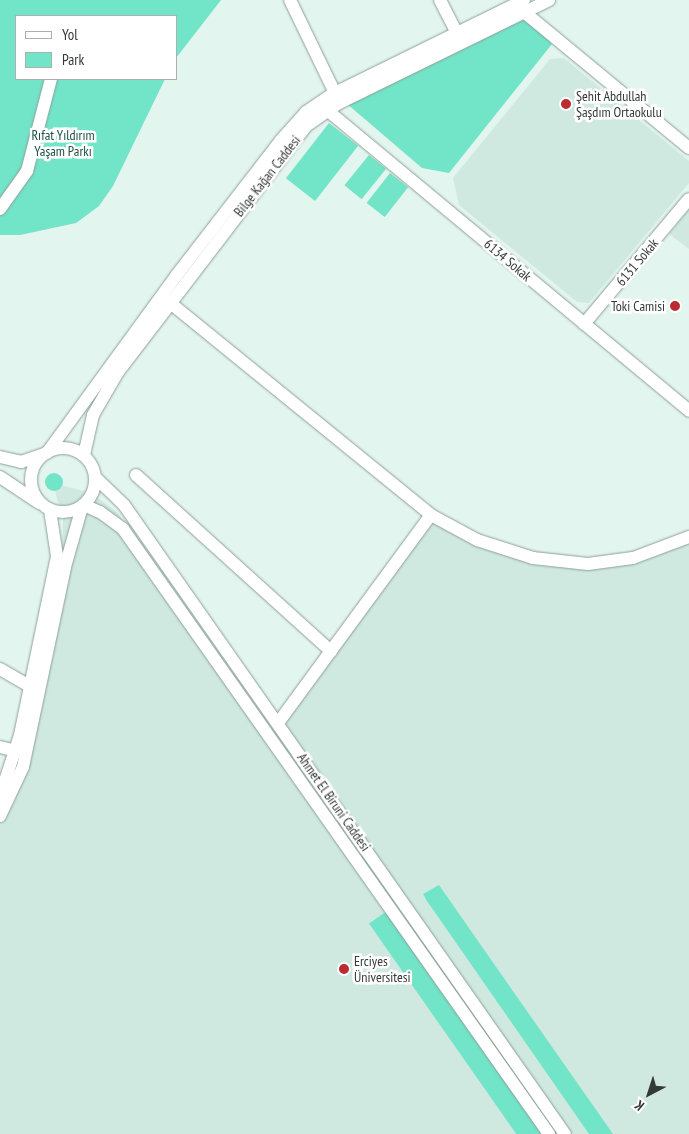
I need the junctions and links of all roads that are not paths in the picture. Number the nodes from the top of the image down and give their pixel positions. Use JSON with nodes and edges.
{"nodes":[{"id":1,"x":290,"y":0,"type":"edge"},
{"id":2,"x":440,"y":0,"type":"edge"},
{"id":3,"x":549,"y":0,"type":"edge"},
{"id":4,"x":524,"y":6,"type":"edge"},
{"id":5,"x":457,"y":33,"type":"junction"},
{"id":6,"x":51,"y":80,"type":"edge"},
{"id":7,"x":335,"y":93,"type":"junction"},
{"id":8,"x":327,"y":110,"type":"junction"},
{"id":9,"x":689,"y":148,"type":"edge"},
{"id":10,"x":689,"y":199,"type":"edge"},
{"id":11,"x":0,"y":209,"type":"edge"},
{"id":12,"x":169,"y":302,"type":"junction"},
{"id":13,"x":584,"y":324,"type":"junction"},
{"id":14,"x":689,"y":411,"type":"edge"},
{"id":15,"x":45,"y":454,"type":"junction"},
{"id":16,"x":84,"y":456,"type":"junction"},
{"id":17,"x":0,"y":457,"type":"edge"},
{"id":18,"x":136,"y":475,"type":"dead end"},
{"id":19,"x":0,"y":477,"type":"edge"},
{"id":20,"x":96,"y":477,"type":"junction"},
{"id":21,"x":83,"y":506,"type":"junction"},
{"id":22,"x":47,"y":508,"type":"junction"},
{"id":23,"x":431,"y":515,"type":"junction"},
{"id":24,"x":689,"y":538,"type":"edge"},
{"id":25,"x":331,"y":651,"type":"junction"},
{"id":26,"x":0,"y":669,"type":"edge"},
{"id":27,"x":30,"y":686,"type":"junction"},
{"id":28,"x":278,"y":723,"type":"junction"},
{"id":29,"x":0,"y":747,"type":"edge"},
{"id":30,"x":16,"y":752,"type":"junction"},
{"id":31,"x":0,"y":796,"type":"edge"},
{"id":32,"x":0,"y":816,"type":"edge"},
{"id":33,"x":549,"y":1134,"type":"edge"},
{"id":34,"x":565,"y":1134,"type":"edge"}],
"edges":[{"from":1,"to":7,"type":"street"},
{"from":2,"to":5,"type":"street"},
{"from":3,"to":4,"type":"street","name":"Bilge Kağan Caddesi"},
{"from":4,"to":5,"type":"street","name":"Bilge Kağan Caddesi"},
{"from":4,"to":8,"type":"street","name":"Bilge Kağan Caddesi"},
{"from":4,"to":9,"type":"street"},
{"from":5,"to":7,"type":"street","name":"Bilge Kağan Caddesi"},
{"from":6,"to":11,"type":"street"},
{"from":7,"to":15,"type":"street","name":"Bilge Kağan Caddesi"},
{"from":8,"to":12,"type":"street","name":"Bilge Kağan Caddesi"},
{"from":8,"to":13,"type":"street","name":"6134 Sokak"},
{"from":10,"to":13,"type":"street","name":"6131 Sokak"},
{"from":12,"to":16,"type":"street","name":"Bilge Kağan Caddesi"},
{"from":12,"to":23,"type":"street"},
{"from":13,"to":14,"type":"street","name":"6134 Sokak"},
{"from":15,"to":16,"type":"street"},
{"from":15,"to":17,"type":"street"},
{"from":15,"to":22,"type":"street"},
{"from":16,"to":20,"type":"street"},
{"from":18,"to":25,"type":"street"},
{"from":19,"to":22,"type":"street"},
{"from":20,"to":21,"type":"street"},
{"from":20,"to":28,"type":"street","name":"Ahmet El Biruni Caddesi"},
{"from":21,"to":22,"type":"street"},
{"from":21,"to":32,"type":"street"},
{"from":21,"to":33,"type":"street","name":"Ahmet El Biruni Caddesi"},
{"from":22,"to":27,"type":"street"},
{"from":23,"to":24,"type":"street"},
{"from":23,"to":25,"type":"street"},
{"from":25,"to":28,"type":"street"},
{"from":26,"to":27,"type":"street"},
{"from":27,"to":30,"type":"street"},
{"from":28,"to":34,"type":"street","name":"Ahmet El Biruni Caddesi"},
{"from":29,"to":30,"type":"street"},
{"from":30,"to":31,"type":"street"}]}
